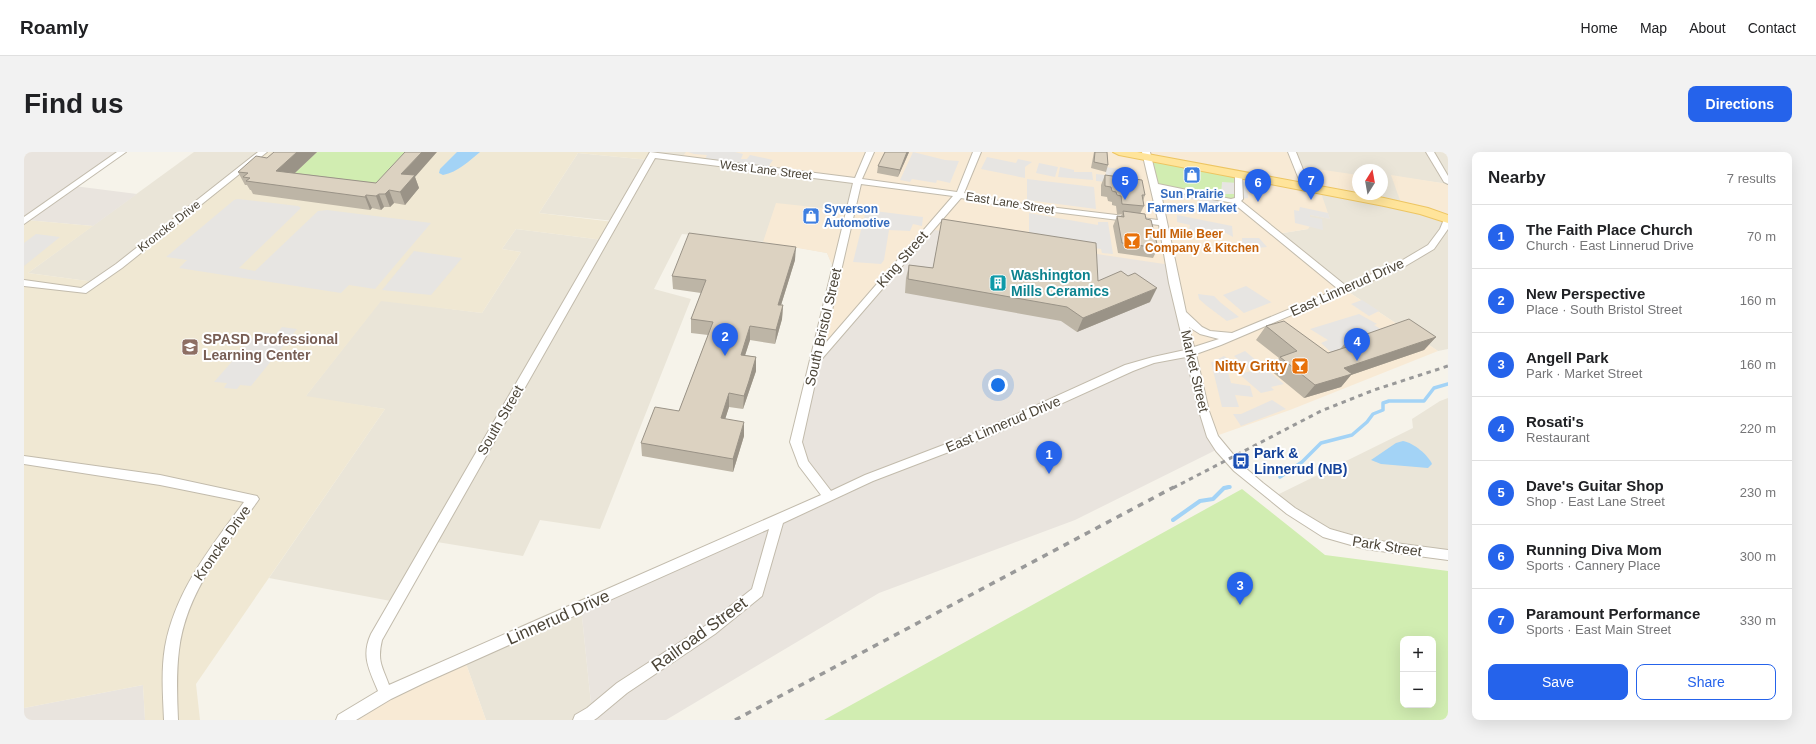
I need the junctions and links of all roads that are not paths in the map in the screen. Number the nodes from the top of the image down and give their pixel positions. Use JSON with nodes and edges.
{"nodes":[{"id":1,"x":122,"y":152,"type":"edge"},
{"id":2,"x":263,"y":152,"type":"edge"},
{"id":3,"x":870,"y":152,"type":"edge"},
{"id":4,"x":977,"y":152,"type":"edge"},
{"id":5,"x":1119,"y":152,"type":"edge"},
{"id":6,"x":1292,"y":152,"type":"edge"},
{"id":7,"x":1430,"y":152,"type":"edge"},
{"id":8,"x":653,"y":154,"type":"edge"},
{"id":9,"x":1147,"y":155,"type":"edge"},
{"id":10,"x":1239,"y":177,"type":"junction"},
{"id":11,"x":857,"y":182,"type":"junction"},
{"id":12,"x":1448,"y":182,"type":"edge"},
{"id":13,"x":1155,"y":186,"type":"junction"},
{"id":14,"x":1306,"y":187,"type":"junction"},
{"id":15,"x":960,"y":194,"type":"junction"},
{"id":16,"x":1237,"y":199,"type":"junction"},
{"id":17,"x":1448,"y":219,"type":"edge"},
{"id":18,"x":24,"y":221,"type":"edge"},
{"id":19,"x":1163,"y":223,"type":"junction"},
{"id":20,"x":24,"y":283,"type":"edge"},
{"id":21,"x":1344,"y":289,"type":"junction"},
{"id":22,"x":1181,"y":311,"type":"junction"},
{"id":23,"x":1231,"y":336,"type":"junction"},
{"id":24,"x":1190,"y":352,"type":"junction"},
{"id":25,"x":816,"y":360,"type":"junction"},
{"id":26,"x":24,"y":460,"type":"edge"},
{"id":27,"x":828,"y":496,"type":"junction"},
{"id":28,"x":778,"y":520,"type":"junction"},
{"id":29,"x":1327,"y":533,"type":"joint"},
{"id":30,"x":1448,"y":555,"type":"edge"},
{"id":31,"x":386,"y":694,"type":"junction"},
{"id":32,"x":171,"y":720,"type":"edge"},
{"id":33,"x":343,"y":720,"type":"edge"},
{"id":34,"x":580,"y":720,"type":"edge"}],
"edges":[{"from":1,"to":18,"type":"street"},
{"from":2,"to":20,"type":"street","name":"Kroncke Drive"},
{"from":3,"to":11,"type":"street","name":"South Bristol Street"},
{"from":4,"to":15,"type":"street","name":"King Street"},
{"from":5,"to":9,"type":"main road"},
{"from":6,"to":14,"type":"street"},
{"from":7,"to":12,"type":"street"},
{"from":8,"to":11,"type":"street","name":"West Lane Street"},
{"from":8,"to":31,"type":"street","name":"South Street"},
{"from":9,"to":10,"type":"main road"},
{"from":9,"to":13,"type":"street","name":"Market Street"},
{"from":10,"to":14,"type":"main road"},
{"from":10,"to":16,"type":"street"},
{"from":11,"to":15,"type":"street","name":"East Lane Street"},
{"from":11,"to":25,"type":"street","name":"South Bristol Street"},
{"from":13,"to":16,"type":"street"},
{"from":13,"to":19,"type":"street","name":"Market Street"},
{"from":14,"to":17,"type":"main road"},
{"from":15,"to":19,"type":"street","name":"East Lane Street"},
{"from":15,"to":25,"type":"street","name":"King Street"},
{"from":16,"to":21,"type":"street"},
{"from":17,"to":21,"type":"street","name":"East Linnerud Drive"},
{"from":19,"to":22,"type":"street","name":"Market Street"},
{"from":21,"to":23,"type":"street","name":"East Linnerud Drive"},
{"from":22,"to":23,"type":"street","name":"East Linnerud Drive"},
{"from":22,"to":24,"type":"street","name":"Market Street"},
{"from":23,"to":24,"type":"street","name":"East Linnerud Drive"},
{"from":24,"to":27,"type":"street","name":"East Linnerud Drive"},
{"from":24,"to":29,"type":"street","name":"Market Street"},
{"from":25,"to":27,"type":"street","name":"South Bristol Street"},
{"from":26,"to":32,"type":"street","name":"Kroncke Drive"},
{"from":27,"to":28,"type":"street","name":"East Linnerud Drive"},
{"from":28,"to":31,"type":"street","name":"Linnerud Drive"},
{"from":28,"to":34,"type":"street","name":"Railroad Street"},
{"from":29,"to":30,"type":"street","name":"Park Street"},
{"from":31,"to":33,"type":"street","name":"Linnerud Drive"}]}
